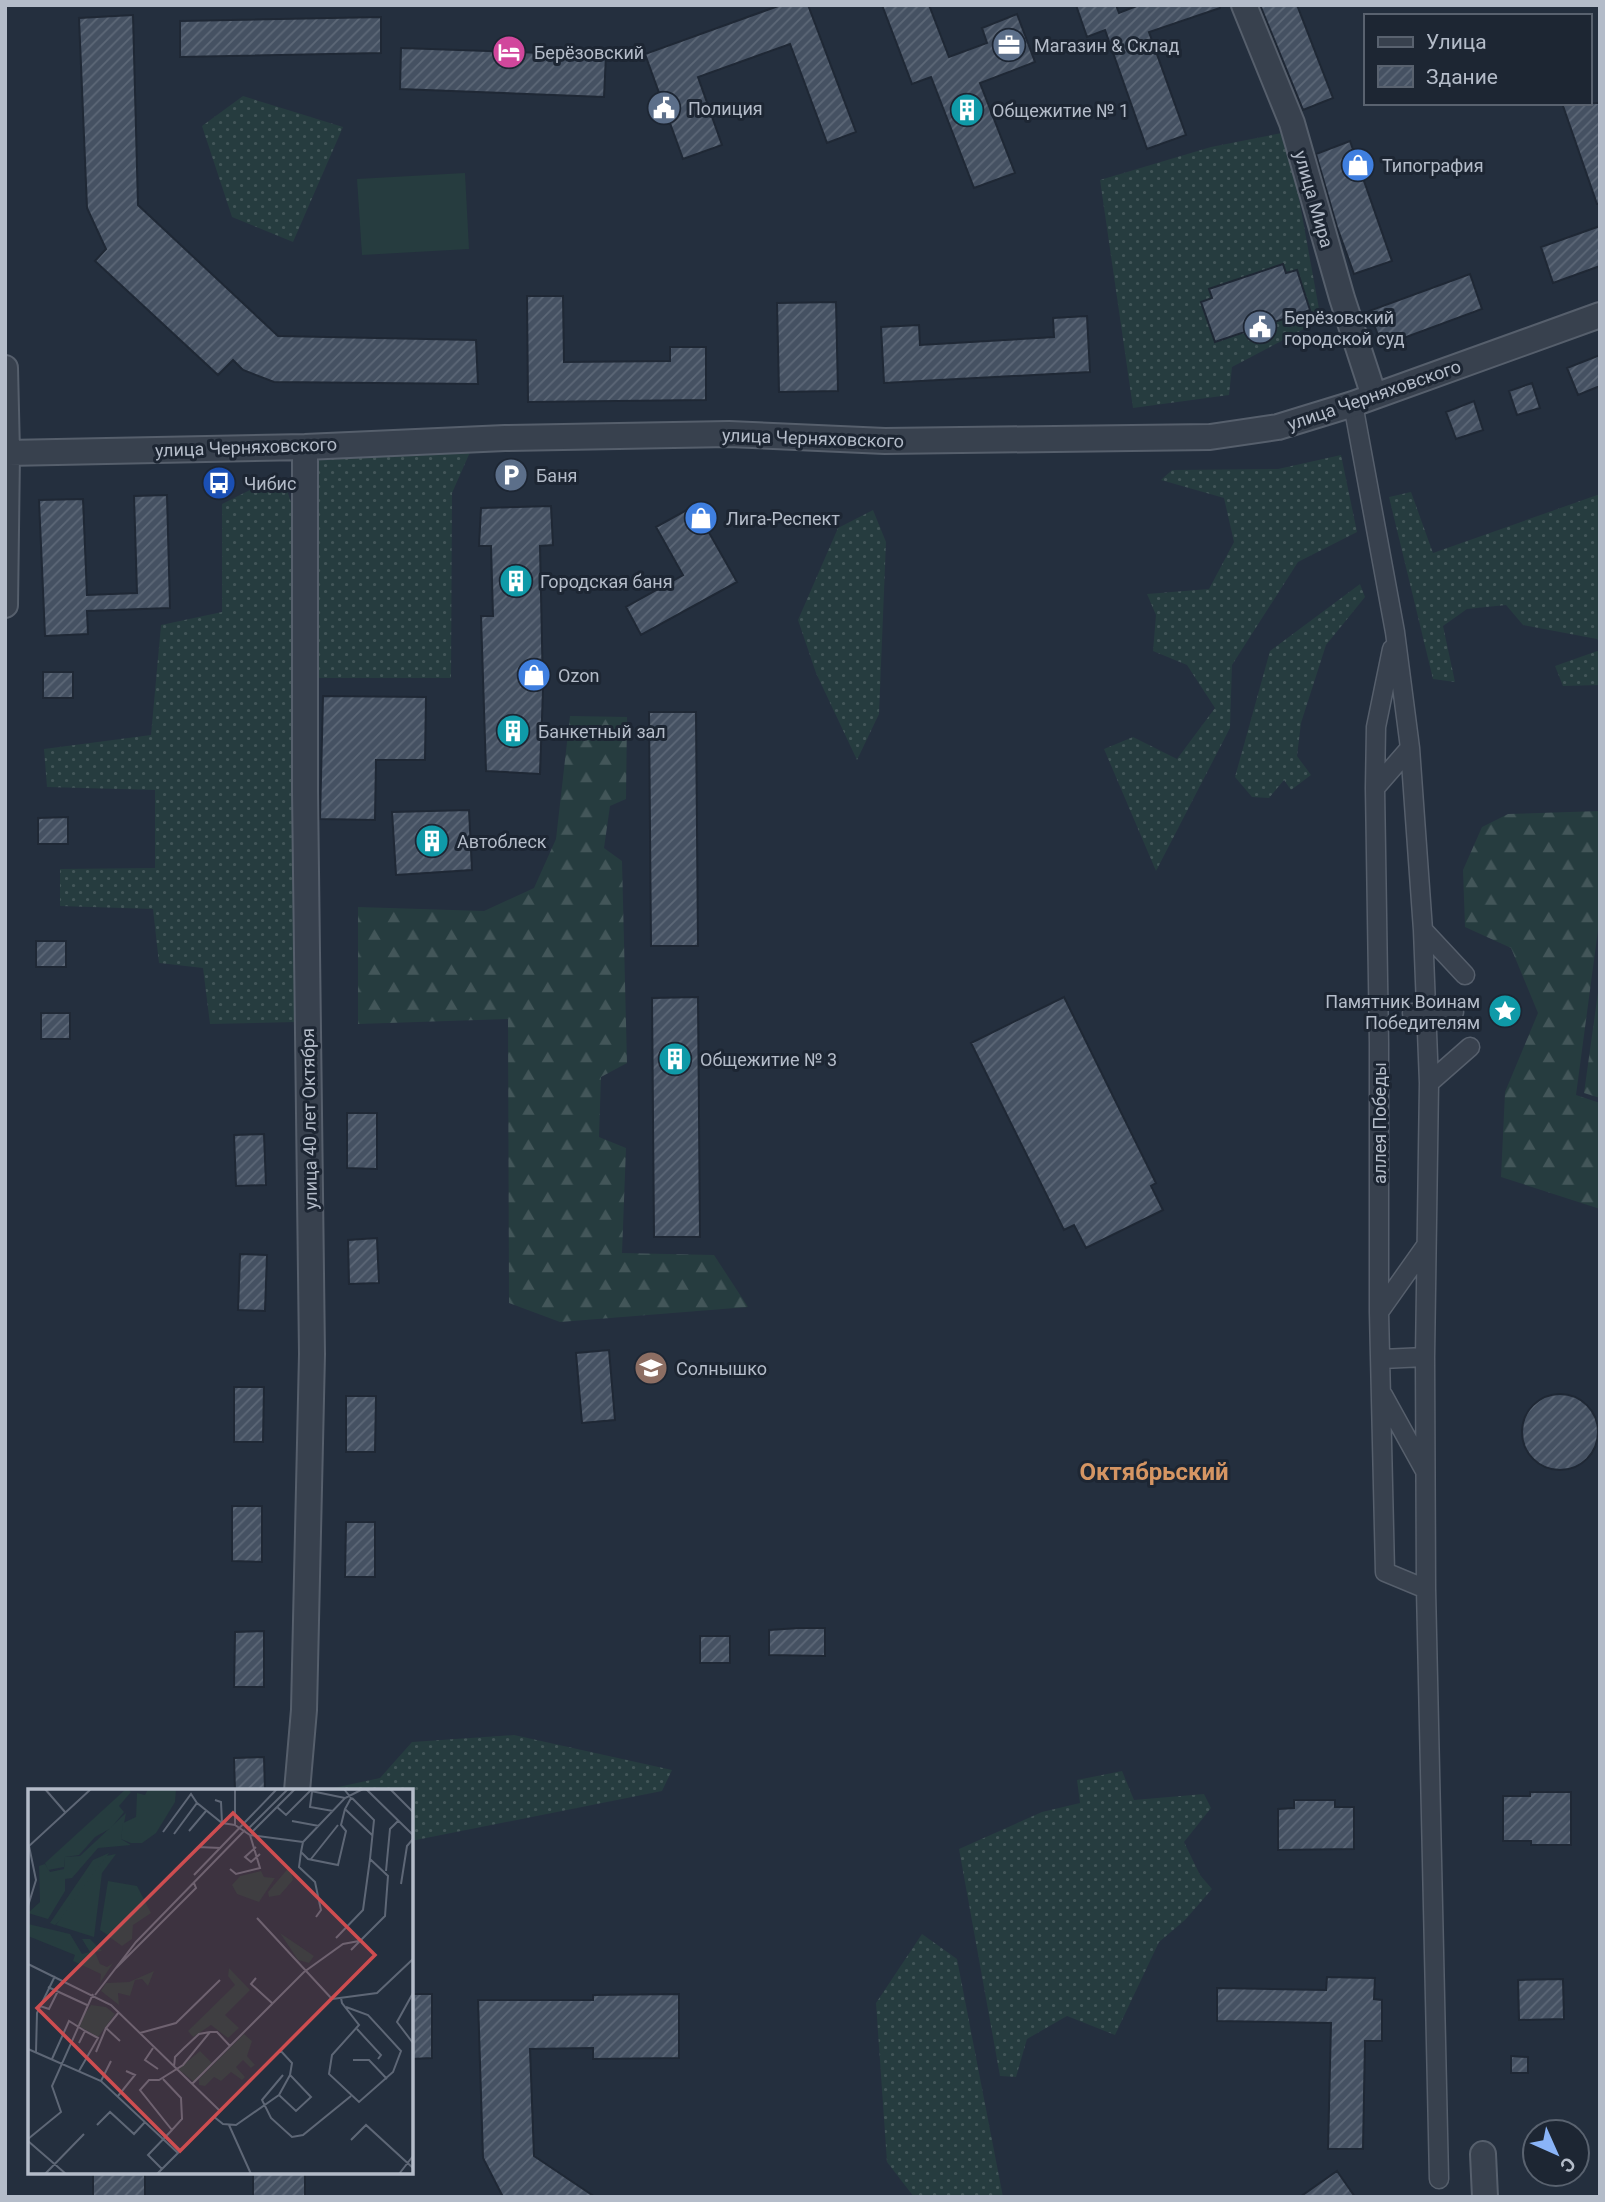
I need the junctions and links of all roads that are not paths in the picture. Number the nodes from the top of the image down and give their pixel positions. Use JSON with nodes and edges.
{"nodes":[{"id":1,"x":1244,"y":5,"type":"edge"},
{"id":2,"x":1600,"y":315,"type":"edge"},
{"id":3,"x":5,"y":368,"type":"edge"},
{"id":4,"x":1363,"y":400,"type":"junction"},
{"id":5,"x":305,"y":447,"type":"junction"},
{"id":6,"x":7,"y":453,"type":"junction"},
{"id":7,"x":5,"y":605,"type":"edge"},
{"id":8,"x":1395,"y":632,"type":"junction"},
{"id":9,"x":1410,"y":748,"type":"junction"},
{"id":10,"x":1374,"y":788,"type":"junction"},
{"id":11,"x":1423,"y":930,"type":"junction"},
{"id":12,"x":1465,"y":975,"type":"dead end"},
{"id":13,"x":1454,"y":1012,"type":"dead end"},
{"id":14,"x":1419,"y":1013,"type":"junction"},
{"id":15,"x":1470,"y":1047,"type":"dead end"},
{"id":16,"x":1429,"y":1083,"type":"junction"},
{"id":17,"x":1425,"y":1247,"type":"junction"},
{"id":18,"x":1379,"y":1311,"type":"junction"},
{"id":19,"x":1424,"y":1357,"type":"junction"},
{"id":20,"x":1382,"y":1359,"type":"junction"},
{"id":21,"x":1381,"y":1391,"type":"junction"},
{"id":22,"x":1426,"y":1474,"type":"junction"},
{"id":23,"x":1426,"y":1589,"type":"junction"},
{"id":24,"x":297,"y":1789,"type":"edge"},
{"id":25,"x":1483,"y":2154,"type":"dead end"},
{"id":26,"x":1439,"y":2179,"type":"dead end"},
{"id":27,"x":1485,"y":2197,"type":"edge"}],
"edges":[{"from":1,"to":4,"type":"street","name":"улица Мира"},
{"from":2,"to":4,"type":"street","name":"улица Черняховского"},
{"from":3,"to":6,"type":"street"},
{"from":4,"to":5,"type":"street","name":"улица Черняховского"},
{"from":4,"to":8,"type":"street"},
{"from":5,"to":6,"type":"street","name":"улица Черняховского"},
{"from":5,"to":24,"type":"street","name":"улица 40 лет Октября"},
{"from":6,"to":7,"type":"street"},
{"from":8,"to":9,"type":"street"},
{"from":8,"to":10,"type":"street","name":"аллея Победы"},
{"from":9,"to":10,"type":"street"},
{"from":9,"to":11,"type":"street"},
{"from":10,"to":18,"type":"street","name":"аллея Победы"},
{"from":11,"to":12,"type":"street"},
{"from":11,"to":14,"type":"street"},
{"from":13,"to":14,"type":"street"},
{"from":14,"to":16,"type":"street"},
{"from":15,"to":16,"type":"street"},
{"from":16,"to":17,"type":"street"},
{"from":17,"to":18,"type":"street"},
{"from":17,"to":19,"type":"street"},
{"from":18,"to":20,"type":"street","name":"аллея Победы"},
{"from":19,"to":20,"type":"street"},
{"from":19,"to":22,"type":"street"},
{"from":20,"to":21,"type":"street","name":"аллея Победы"},
{"from":21,"to":22,"type":"street"},
{"from":21,"to":23,"type":"street","name":"аллея Победы"},
{"from":22,"to":23,"type":"street"},
{"from":23,"to":26,"type":"street"},
{"from":25,"to":27,"type":"street"}]}
